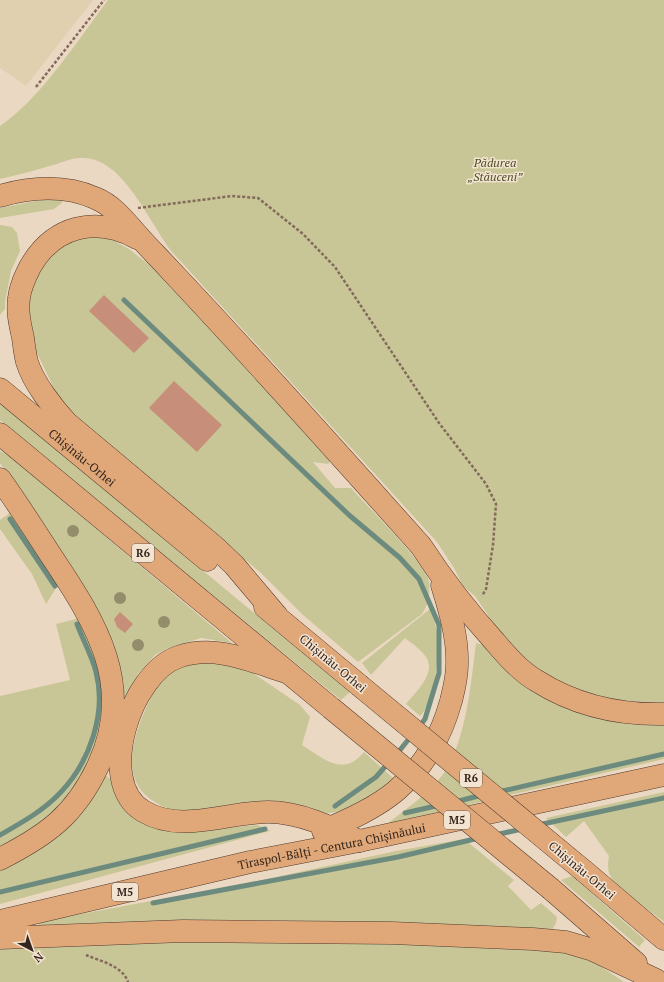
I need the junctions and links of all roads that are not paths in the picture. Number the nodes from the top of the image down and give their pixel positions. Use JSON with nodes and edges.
{"nodes":[{"id":1,"x":0,"y":196,"type":"edge"},
{"id":2,"x":141,"y":239,"type":"junction"},
{"id":3,"x":0,"y":389,"type":"edge"},
{"id":4,"x":0,"y":434,"type":"edge"},
{"id":5,"x":0,"y":479,"type":"edge"},
{"id":6,"x":438,"y":573,"type":"junction"},
{"id":7,"x":277,"y":616,"type":"junction"},
{"id":8,"x":286,"y":672,"type":"junction"},
{"id":9,"x":664,"y":714,"type":"edge"},
{"id":10,"x":664,"y":775,"type":"edge"},
{"id":11,"x":332,"y":827,"type":"junction"},
{"id":12,"x":359,"y":841,"type":"junction"},
{"id":13,"x":0,"y":859,"type":"edge"},
{"id":14,"x":250,"y":862,"type":"junction"},
{"id":15,"x":0,"y":921,"type":"edge"},
{"id":16,"x":0,"y":938,"type":"edge"},
{"id":17,"x":664,"y":939,"type":"edge"},
{"id":18,"x":657,"y":981,"type":"edge"}],
"edges":[{"from":1,"to":2,"type":"highway"},
{"from":2,"to":6,"type":"highway"},
{"from":2,"to":7,"type":"highway"},
{"from":3,"to":7,"type":"highway","name":"Chișinău-Orhei","number":"R6"},
{"from":4,"to":8,"type":"highway","number":"R6"},
{"from":5,"to":13,"type":"highway"},
{"from":6,"to":9,"type":"highway"},
{"from":6,"to":11,"type":"highway"},
{"from":7,"to":17,"type":"highway","name":"Chișinău-Orhei","number":"R6","bridge":true},
{"from":8,"to":11,"type":"highway"},
{"from":8,"to":18,"type":"highway","number":"R6","bridge":true},
{"from":10,"to":12,"type":"highway","name":"Tiraspol-Bălți - Centura Chișinăului","number":"M5"},
{"from":11,"to":12,"type":"highway"},
{"from":11,"to":14,"type":"highway"},
{"from":12,"to":14,"type":"highway","name":"Tiraspol-Bălți - Centura Chișinăului","number":"M5"},
{"from":14,"to":15,"type":"highway","name":"Tiraspol-Bălți - Centura Chișinăului","number":"M5"},
{"from":16,"to":18,"type":"highway"}]}
